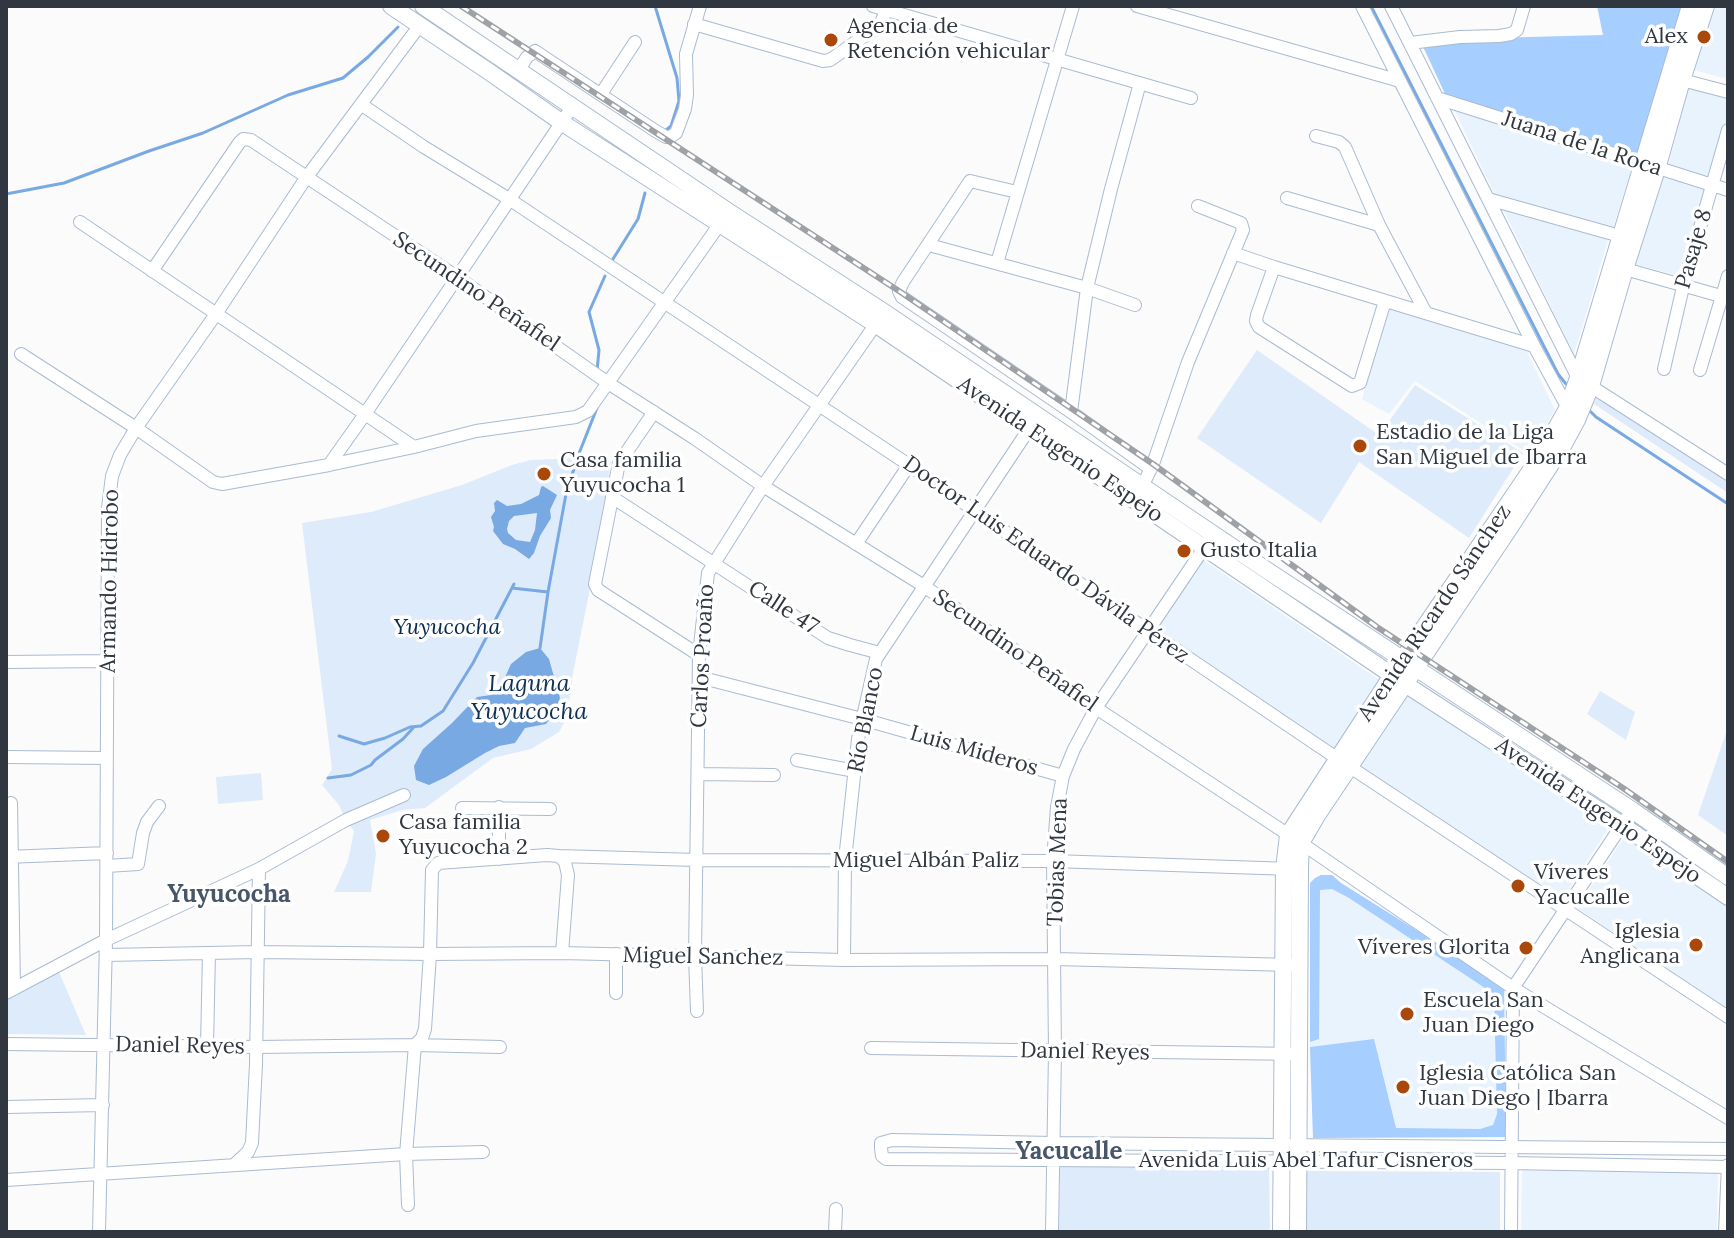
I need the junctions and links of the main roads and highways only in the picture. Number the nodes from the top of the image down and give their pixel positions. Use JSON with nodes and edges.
{"nodes":[{"id":1,"x":391,"y":6,"type":"edge"},
{"id":2,"x":423,"y":6,"type":"edge"},
{"id":3,"x":1690,"y":6,"type":"edge"},
{"id":4,"x":1706,"y":6,"type":"edge"},
{"id":5,"x":1650,"y":165,"type":"junction"},
{"id":6,"x":724,"y":218,"type":"junction"},
{"id":7,"x":879,"y":318,"type":"junction"},
{"id":8,"x":1584,"y":382,"type":"junction"},
{"id":9,"x":1209,"y":542,"type":"junction"},
{"id":10,"x":1409,"y":664,"type":"junction"},
{"id":11,"x":1399,"y":680,"type":"junction"},
{"id":12,"x":1728,"y":877,"type":"edge"},
{"id":13,"x":1728,"y":897,"type":"edge"},
{"id":14,"x":1291,"y":1054,"type":"junction"},
{"id":15,"x":1281,"y":1232,"type":"edge"},
{"id":16,"x":1298,"y":1232,"type":"edge"}],
"edges":[{"from":1,"to":6,"type":"main road","name":"Avenida Eugenio Espejo"},
{"from":2,"to":6,"type":"main road","name":"Avenida Eugenio Espejo"},
{"from":3,"to":5,"type":"main road","name":"Avenida Ricardo Sánchez"},
{"from":4,"to":5,"type":"main road","name":"Avenida Ricardo Sánchez"},
{"from":5,"to":8,"type":"main road","name":"Avenida Ricardo Sánchez"},
{"from":5,"to":8,"type":"main road","name":"Avenida Ricardo Sánchez"},
{"from":6,"to":7,"type":"main road","name":"Avenida Eugenio Espejo"},
{"from":7,"to":9,"type":"main road","name":"Avenida Eugenio Espejo"},
{"from":7,"to":9,"type":"main road","name":"Avenida Eugenio Espejo"},
{"from":8,"to":10,"type":"main road","name":"Avenida Ricardo Sánchez"},
{"from":9,"to":10,"type":"main road","name":"Avenida Eugenio Espejo"},
{"from":9,"to":11,"type":"main road","name":"Avenida Eugenio Espejo"},
{"from":10,"to":11,"type":"main road","name":"Avenida Ricardo Sánchez"},
{"from":10,"to":12,"type":"main road","name":"Avenida Eugenio Espejo"},
{"from":11,"to":13,"type":"main road","name":"Avenida Eugenio Espejo"},
{"from":11,"to":14,"type":"main road","name":"Avenida Ricardo Sánchez"},
{"from":14,"to":15,"type":"main road","name":"Avenida Ricardo Sánchez"},
{"from":14,"to":16,"type":"main road","name":"Avenida Ricardo Sánchez"}]}
